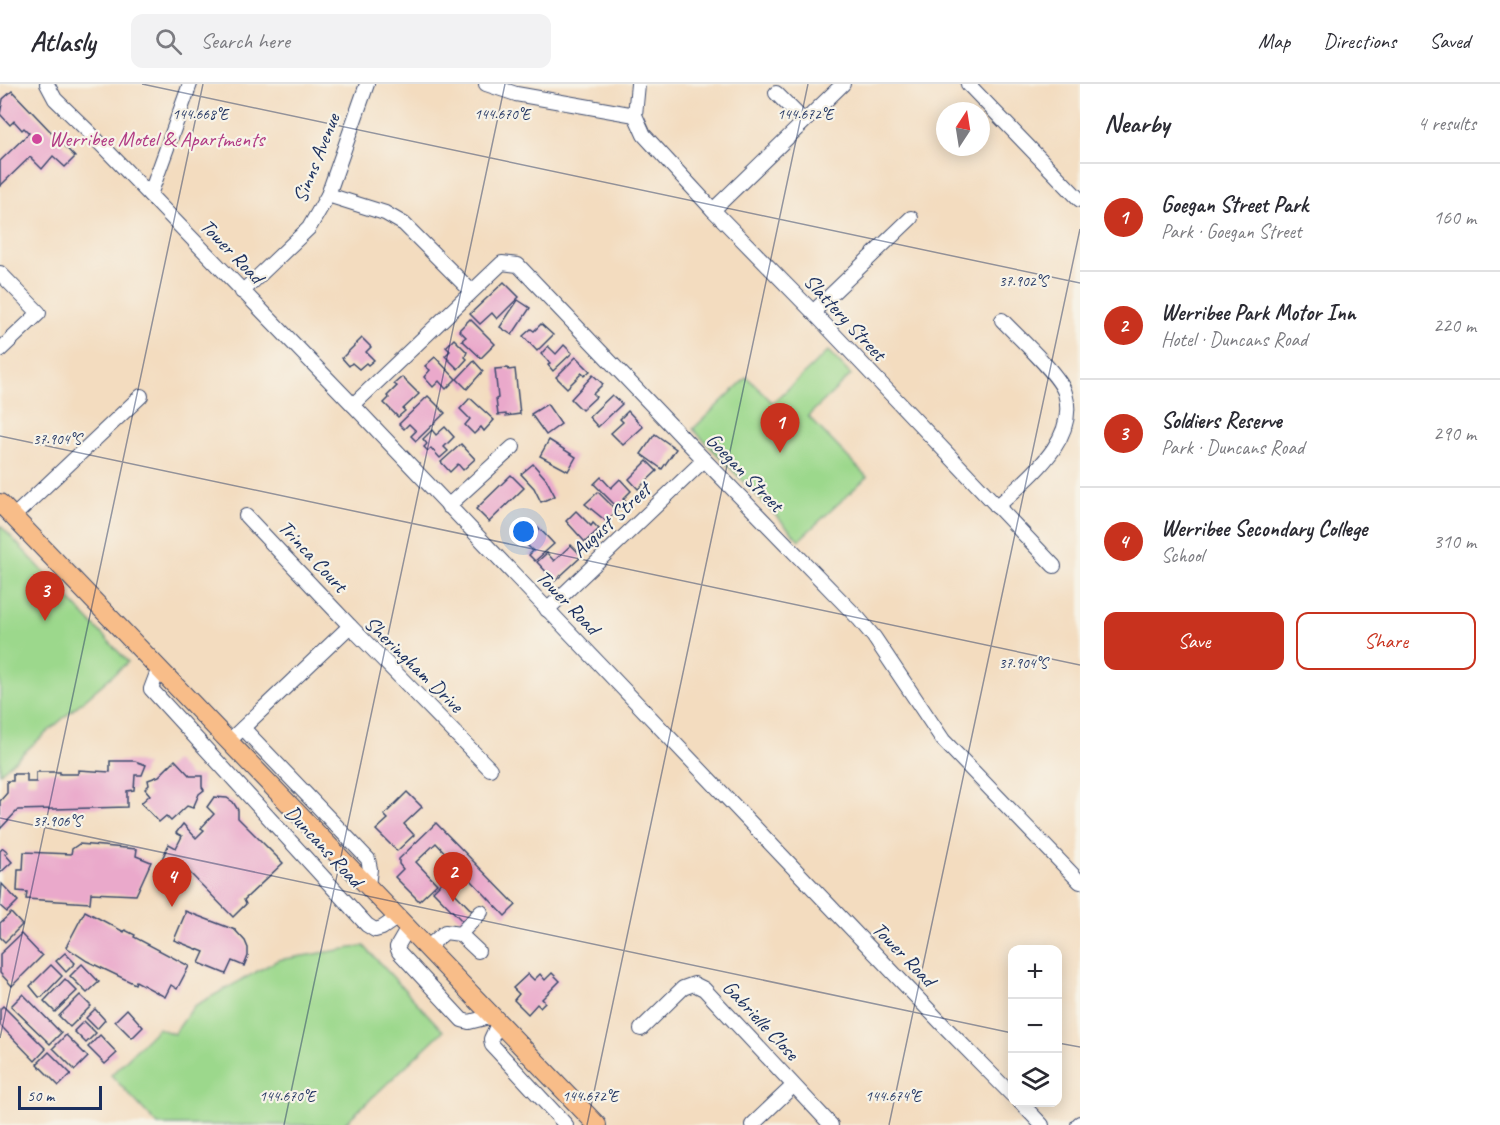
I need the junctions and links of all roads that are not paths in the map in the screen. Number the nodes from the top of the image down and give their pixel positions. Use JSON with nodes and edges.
{"nodes":[{"id":1,"x":47,"y":84,"type":"edge"},
{"id":2,"x":190,"y":84,"type":"edge"},
{"id":3,"x":367,"y":84,"type":"edge"},
{"id":4,"x":486,"y":84,"type":"edge"},
{"id":5,"x":638,"y":84,"type":"edge"},
{"id":6,"x":843,"y":84,"type":"edge"},
{"id":7,"x":968,"y":84,"type":"edge"},
{"id":8,"x":776,"y":93,"type":"dead end"},
{"id":9,"x":635,"y":115,"type":"junction"},
{"id":10,"x":804,"y":122,"type":"junction"},
{"id":11,"x":150,"y":195,"type":"junction"},
{"id":12,"x":328,"y":195,"type":"junction"},
{"id":13,"x":1080,"y":200,"type":"edge"},
{"id":14,"x":713,"y":210,"type":"junction"},
{"id":15,"x":911,"y":218,"type":"dead end"},
{"id":16,"x":0,"y":273,"type":"edge"},
{"id":17,"x":471,"y":291,"type":"junction"},
{"id":18,"x":242,"y":292,"type":"junction"},
{"id":19,"x":813,"y":312,"type":"junction"},
{"id":20,"x":1002,"y":320,"type":"dead end"},
{"id":21,"x":3,"y":340,"type":"edge"},
{"id":22,"x":141,"y":396,"type":"dead end"},
{"id":23,"x":353,"y":405,"type":"junction"},
{"id":24,"x":513,"y":447,"type":"dead end"},
{"id":25,"x":704,"y":460,"type":"junction"},
{"id":26,"x":0,"y":503,"type":"edge"},
{"id":27,"x":448,"y":506,"type":"junction"},
{"id":28,"x":997,"y":507,"type":"junction"},
{"id":29,"x":14,"y":516,"type":"junction"},
{"id":30,"x":246,"y":516,"type":"dead end"},
{"id":31,"x":1054,"y":566,"type":"dead end"},
{"id":32,"x":547,"y":610,"type":"junction"},
{"id":33,"x":350,"y":626,"type":"junction"},
{"id":34,"x":159,"y":668,"type":"junction"},
{"id":35,"x":243,"y":728,"type":"junction"},
{"id":36,"x":229,"y":741,"type":"junction"},
{"id":37,"x":243,"y":755,"type":"junction"},
{"id":38,"x":490,"y":769,"type":"dead end"},
{"id":39,"x":225,"y":771,"type":"junction"},
{"id":40,"x":258,"y":771,"type":"junction"},
{"id":41,"x":294,"y":781,"type":"junction"},
{"id":42,"x":1080,"y":882,"type":"edge"},
{"id":43,"x":368,"y":886,"type":"junction"},
{"id":44,"x":481,"y":912,"type":"dead end"},
{"id":45,"x":403,"y":923,"type":"junction"},
{"id":46,"x":460,"y":934,"type":"junction"},
{"id":47,"x":427,"y":948,"type":"junction"},
{"id":48,"x":478,"y":951,"type":"dead end"},
{"id":49,"x":496,"y":1019,"type":"junction"},
{"id":50,"x":641,"y":1029,"type":"dead end"},
{"id":51,"x":793,"y":1086,"type":"junction"},
{"id":52,"x":1008,"y":1091,"type":"edge"},
{"id":53,"x":1025,"y":1107,"type":"edge"},
{"id":54,"x":566,"y":1125,"type":"edge"},
{"id":55,"x":597,"y":1125,"type":"edge"},
{"id":56,"x":752,"y":1125,"type":"edge"},
{"id":57,"x":831,"y":1125,"type":"edge"},
{"id":58,"x":1042,"y":1125,"type":"edge"}],
"edges":[{"from":1,"to":11,"type":"street","name":"Tower Road"},
{"from":2,"to":11,"type":"street"},
{"from":3,"to":12,"type":"street","name":"Sinns Avenue"},
{"from":4,"to":9,"type":"street"},
{"from":5,"to":9,"type":"street"},
{"from":6,"to":10,"type":"street"},
{"from":7,"to":13,"type":"street"},
{"from":8,"to":10,"type":"street"},
{"from":9,"to":14,"type":"street","name":"Slattery Street"},
{"from":10,"to":14,"type":"street"},
{"from":11,"to":18,"type":"street","name":"Tower Road"},
{"from":12,"to":17,"type":"street"},
{"from":12,"to":18,"type":"street","name":"Sinns Avenue"},
{"from":14,"to":19,"type":"street","name":"Slattery Street"},
{"from":15,"to":19,"type":"street"},
{"from":16,"to":21,"type":"street"},
{"from":17,"to":23,"type":"street","name":"Goegan Street"},
{"from":17,"to":25,"type":"street","name":"Goegan Street"},
{"from":18,"to":23,"type":"street","name":"Tower Road"},
{"from":19,"to":28,"type":"street","name":"Slattery Street"},
{"from":20,"to":28,"type":"street"},
{"from":22,"to":29,"type":"street"},
{"from":23,"to":27,"type":"street","name":"Tower Road"},
{"from":24,"to":27,"type":"street"},
{"from":25,"to":32,"type":"street","name":"August Street"},
{"from":25,"to":42,"type":"street","name":"Goegan Street"},
{"from":26,"to":29,"type":"main road","name":"Duncans Road"},
{"from":27,"to":32,"type":"street","name":"Tower Road"},
{"from":28,"to":31,"type":"street","name":"Slattery Street"},
{"from":29,"to":34,"type":"main road","name":"Duncans Road"},
{"from":30,"to":33,"type":"street","name":"Trinca Court"},
{"from":32,"to":52,"type":"street","name":"Tower Road"},
{"from":33,"to":35,"type":"street","name":"Sheringham Drive"},
{"from":33,"to":38,"type":"street","name":"Sheringham Drive"},
{"from":34,"to":36,"type":"main road","name":"Duncans Road"},
{"from":34,"to":39,"type":"street","name":"Duncans Road"},
{"from":35,"to":36,"type":"street","name":"Sheringham Drive"},
{"from":35,"to":41,"type":"street","name":"Duncans Road"},
{"from":36,"to":37,"type":"main road","name":"Duncans Road"},
{"from":37,"to":39,"type":"street"},
{"from":37,"to":40,"type":"main road","name":"Duncans Road"},
{"from":39,"to":45,"type":"street","name":"Duncans Road"},
{"from":40,"to":41,"type":"street","name":"Duncans Road"},
{"from":40,"to":43,"type":"main road","name":"Duncans Road"},
{"from":41,"to":43,"type":"street","name":"Duncans Road"},
{"from":43,"to":45,"type":"main road","name":"Duncans Road"},
{"from":44,"to":46,"type":"street"},
{"from":45,"to":47,"type":"main road","name":"Duncans Road"},
{"from":45,"to":49,"type":"street"},
{"from":46,"to":47,"type":"street"},
{"from":46,"to":48,"type":"street"},
{"from":47,"to":49,"type":"main road","name":"Duncans Road"},
{"from":49,"to":54,"type":"street"},
{"from":49,"to":55,"type":"main road","name":"Duncans Road"},
{"from":50,"to":51,"type":"street","name":"Gabrielle Close"},
{"from":51,"to":56,"type":"street","name":"Gabrielle Close"},
{"from":51,"to":57,"type":"street","name":"Gabrielle Close"},
{"from":53,"to":58,"type":"street"}]}
